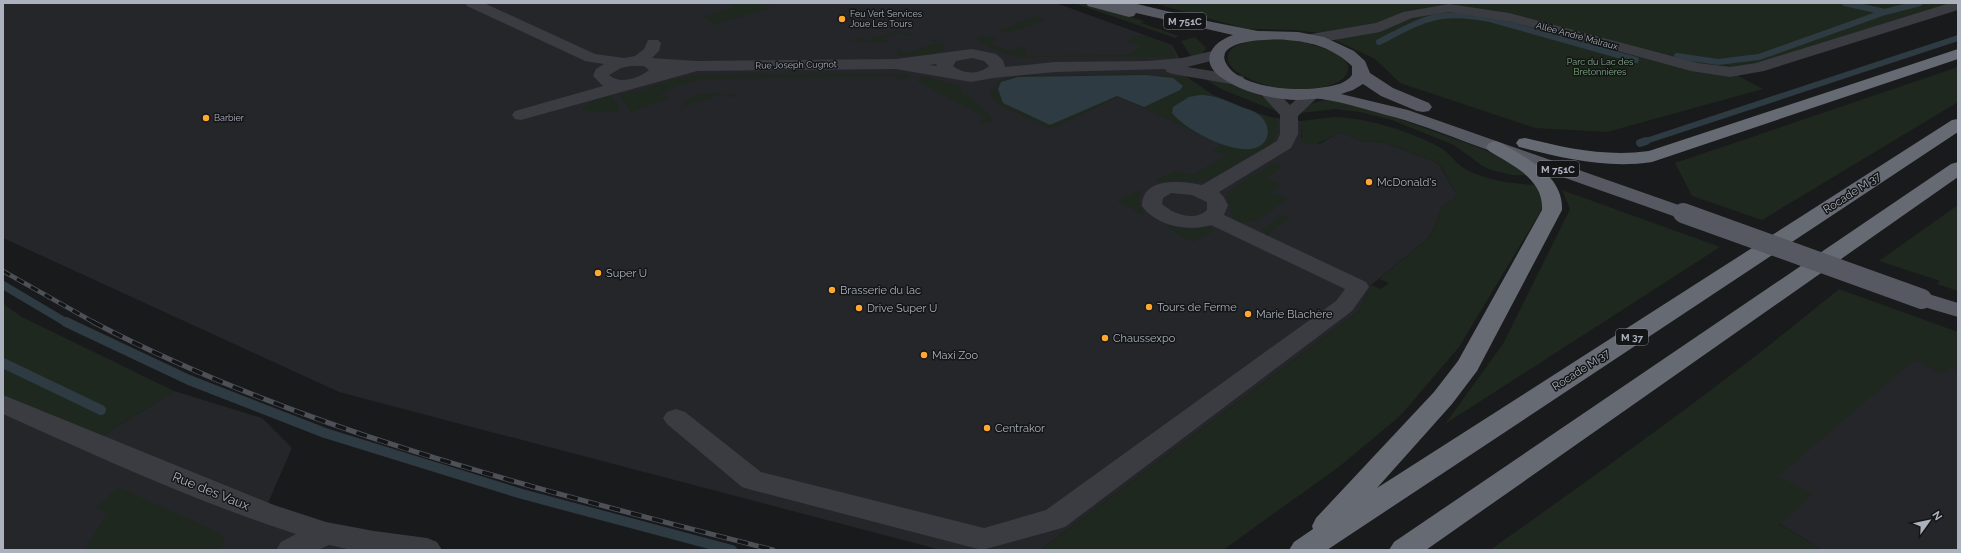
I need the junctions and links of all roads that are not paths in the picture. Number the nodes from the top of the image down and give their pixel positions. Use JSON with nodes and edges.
{"nodes":[{"id":1,"x":472,"y":3,"type":"edge"},
{"id":2,"x":1093,"y":3,"type":"edge"},
{"id":3,"x":1114,"y":3,"type":"edge"},
{"id":4,"x":1958,"y":4,"type":"edge"},
{"id":5,"x":1380,"y":27,"type":"junction"},
{"id":6,"x":1257,"y":35,"type":"junction"},
{"id":7,"x":1311,"y":39,"type":"junction"},
{"id":8,"x":653,"y":43,"type":"dead end"},
{"id":9,"x":1218,"y":52,"type":"junction"},
{"id":10,"x":1348,"y":54,"type":"junction"},
{"id":11,"x":1958,"y":54,"type":"edge"},
{"id":12,"x":591,"y":58,"type":"junction"},
{"id":13,"x":623,"y":62,"type":"junction"},
{"id":14,"x":951,"y":66,"type":"junction"},
{"id":15,"x":992,"y":66,"type":"junction"},
{"id":16,"x":1148,"y":66,"type":"junction"},
{"id":17,"x":647,"y":68,"type":"junction"},
{"id":18,"x":602,"y":74,"type":"junction"},
{"id":19,"x":1360,"y":74,"type":"junction"},
{"id":20,"x":1237,"y":80,"type":"junction"},
{"id":21,"x":624,"y":84,"type":"junction"},
{"id":22,"x":1266,"y":91,"type":"junction"},
{"id":23,"x":1317,"y":94,"type":"junction"},
{"id":24,"x":575,"y":99,"type":"junction"},
{"id":25,"x":1289,"y":114,"type":"junction"},
{"id":26,"x":521,"y":115,"type":"dead end"},
{"id":27,"x":1958,"y":124,"type":"edge"},
{"id":28,"x":1525,"y":143,"type":"junction"},
{"id":29,"x":1495,"y":146,"type":"junction"},
{"id":30,"x":1958,"y":168,"type":"edge"},
{"id":31,"x":1958,"y":183,"type":"edge"},
{"id":32,"x":1205,"y":192,"type":"junction"},
{"id":33,"x":1919,"y":195,"type":"junction"},
{"id":34,"x":1689,"y":209,"type":"junction"},
{"id":35,"x":1211,"y":217,"type":"junction"},
{"id":36,"x":1928,"y":293,"type":"junction"},
{"id":37,"x":1958,"y":295,"type":"edge"},
{"id":38,"x":1958,"y":310,"type":"edge"},
{"id":39,"x":3,"y":404,"type":"edge"},
{"id":40,"x":676,"y":418,"type":"dead end"},
{"id":41,"x":326,"y":533,"type":"junction"},
{"id":42,"x":1305,"y":549,"type":"edge"},
{"id":43,"x":291,"y":550,"type":"edge"},
{"id":44,"x":427,"y":550,"type":"edge"},
{"id":45,"x":1404,"y":550,"type":"edge"}],
"edges":[{"from":1,"to":12,"type":"street"},
{"from":2,"to":9,"type":"main road","number":"M 751C"},
{"from":3,"to":6,"type":"main road","number":"M 751C"},
{"from":4,"to":5,"type":"street","name":"Allée André Malraux"},
{"from":5,"to":7,"type":"street","name":"Allée André Malraux"},
{"from":5,"to":10,"type":"street","name":"Allée André Malraux"},
{"from":6,"to":7,"type":"main road","number":"M 751C"},
{"from":6,"to":9,"type":"main road","number":"M 751C"},
{"from":7,"to":10,"type":"main road","number":"M 751C"},
{"from":8,"to":17,"type":"street"},
{"from":9,"to":16,"type":"street"},
{"from":9,"to":20,"type":"main road","number":"M 751C"},
{"from":10,"to":19,"type":"main road","number":"M 751C"},
{"from":11,"to":28,"type":"highway"},
{"from":12,"to":13,"type":"street"},
{"from":12,"to":18,"type":"street"},
{"from":13,"to":17,"type":"street"},
{"from":13,"to":18,"type":"street"},
{"from":14,"to":15,"type":"street"},
{"from":14,"to":15,"type":"street"},
{"from":14,"to":17,"type":"street","name":"Rue Joseph Cugnot"},
{"from":15,"to":16,"type":"street"},
{"from":16,"to":20,"type":"street"},
{"from":17,"to":21,"type":"street"},
{"from":18,"to":21,"type":"street"},
{"from":18,"to":24,"type":"street"},
{"from":19,"to":23,"type":"main road","number":"M 751C"},
{"from":19,"to":28,"type":"main road","number":"M 751C"},
{"from":20,"to":22,"type":"main road","number":"M 751C"},
{"from":21,"to":24,"type":"street"},
{"from":22,"to":23,"type":"main road","number":"M 751C"},
{"from":22,"to":25,"type":"street"},
{"from":23,"to":25,"type":"street"},
{"from":23,"to":29,"type":"main road","number":"M 751C"},
{"from":24,"to":26,"type":"street"},
{"from":25,"to":32,"type":"street"},
{"from":27,"to":42,"type":"highway","name":"Rocade M 37","number":"M 37"},
{"from":28,"to":34,"type":"main road","number":"M 751C"},
{"from":29,"to":34,"type":"main road","number":"M 751C"},
{"from":29,"to":42,"type":"highway","number":"M 37"},
{"from":30,"to":33,"type":"highway"},
{"from":31,"to":33,"type":"highway"},
{"from":32,"to":35,"type":"street"},
{"from":32,"to":35,"type":"street"},
{"from":33,"to":45,"type":"highway"},
{"from":34,"to":36,"type":"main road","number":"M 751C","bridge":true},
{"from":35,"to":40,"type":"street"},
{"from":36,"to":37,"type":"main road","number":"M 751C"},
{"from":36,"to":38,"type":"main road","number":"M 751C"},
{"from":39,"to":41,"type":"street","name":"Rue des Vaux"},
{"from":41,"to":43,"type":"street"},
{"from":41,"to":44,"type":"street","name":"Rue des Vaux"}]}
